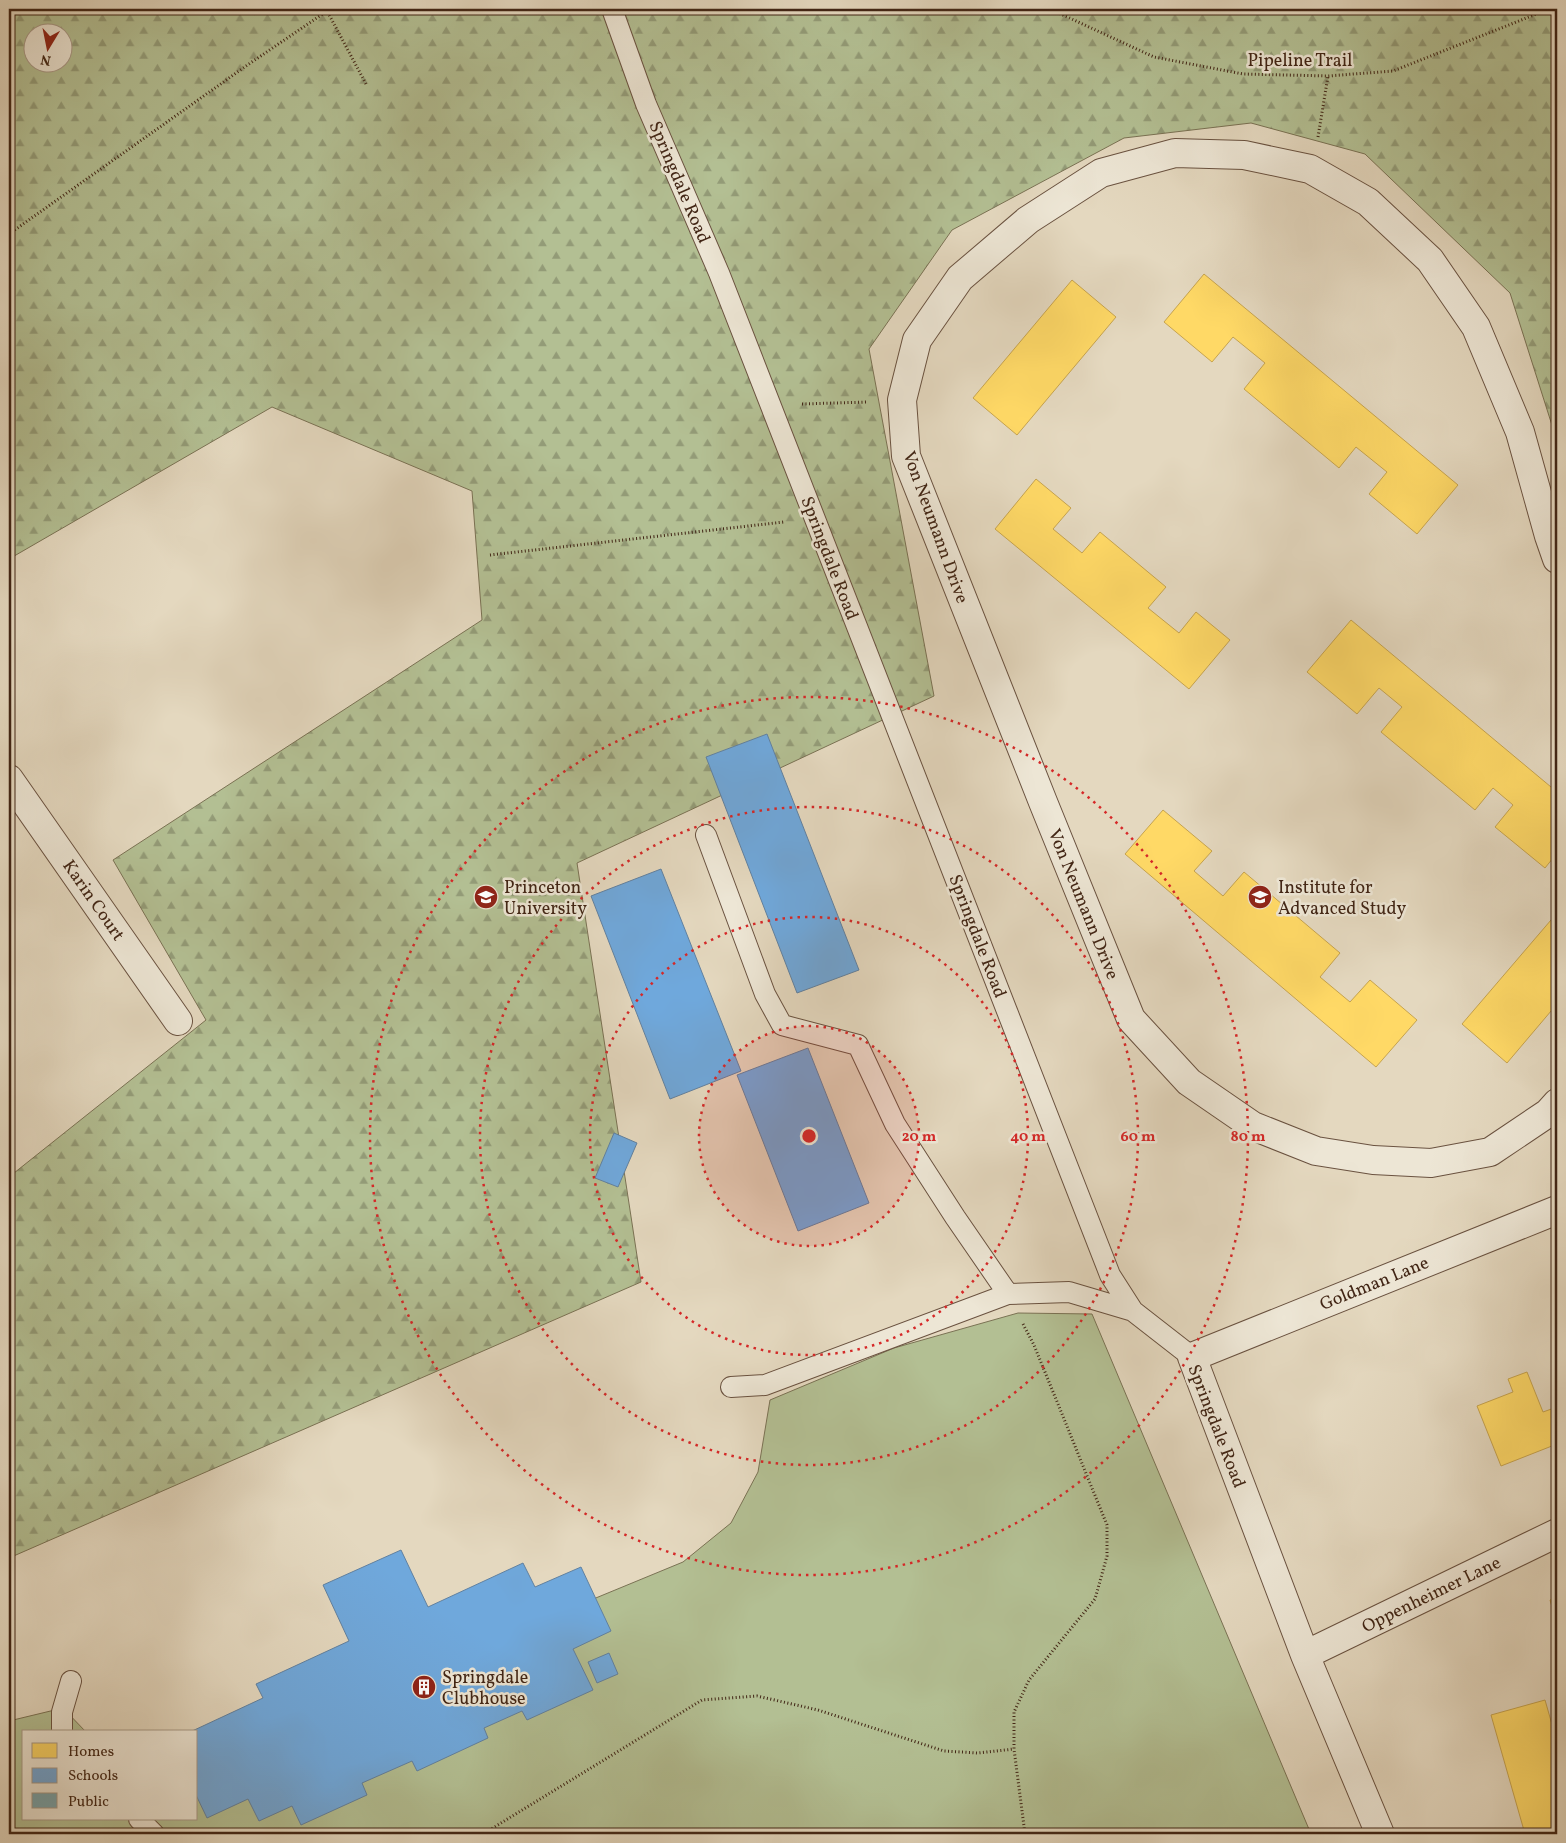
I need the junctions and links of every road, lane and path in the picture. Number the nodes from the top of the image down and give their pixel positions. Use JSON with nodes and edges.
{"nodes":[{"id":1,"x":327,"y":9,"type":"edge"},
{"id":2,"x":1050,"y":9,"type":"edge"},
{"id":3,"x":1550,"y":9,"type":"edge"},
{"id":4,"x":612,"y":10,"type":"edge"},
{"id":5,"x":1328,"y":76,"type":"junction"},
{"id":6,"x":366,"y":84,"type":"dead end"},
{"id":7,"x":1310,"y":169,"type":"junction"},
{"id":8,"x":9,"y":234,"type":"edge"},
{"id":9,"x":902,"y":400,"type":"junction"},
{"id":10,"x":770,"y":406,"type":"junction"},
{"id":11,"x":815,"y":518,"type":"junction"},
{"id":12,"x":490,"y":555,"type":"dead end"},
{"id":13,"x":1557,"y":559,"type":"edge"},
{"id":14,"x":9,"y":779,"type":"edge"},
{"id":15,"x":706,"y":835,"type":"dead end"},
{"id":16,"x":178,"y":1021,"type":"dead end"},
{"id":17,"x":1557,"y":1103,"type":"edge"},
{"id":18,"x":1557,"y":1210,"type":"edge"},
{"id":19,"x":1008,"y":1294,"type":"junction"},
{"id":20,"x":1133,"y":1311,"type":"junction"},
{"id":21,"x":1192,"y":1357,"type":"junction"},
{"id":22,"x":731,"y":1386,"type":"dead end"},
{"id":23,"x":1557,"y":1533,"type":"edge"},
{"id":24,"x":1305,"y":1655,"type":"junction"},
{"id":25,"x":71,"y":1681,"type":"dead end"},
{"id":26,"x":62,"y":1730,"type":"edge"},
{"id":27,"x":1014,"y":1749,"type":"junction"},
{"id":28,"x":140,"y":1820,"type":"edge"},
{"id":29,"x":154,"y":1834,"type":"edge"},
{"id":30,"x":483,"y":1834,"type":"edge"},
{"id":31,"x":1024,"y":1834,"type":"edge"},
{"id":32,"x":1380,"y":1834,"type":"edge"}],
"edges":[{"from":1,"to":6,"type":"path"},
{"from":1,"to":8,"type":"path"},
{"from":2,"to":5,"type":"path","name":"Pipeline Trail"},
{"from":3,"to":5,"type":"path","name":"Pipeline Trail"},
{"from":4,"to":10,"type":"lane","name":"Springdale Road"},
{"from":5,"to":7,"type":"path"},
{"from":7,"to":9,"type":"street","name":"Von Neumann Drive"},
{"from":7,"to":13,"type":"street","name":"Von Neumann Drive"},
{"from":9,"to":10,"type":"path"},
{"from":9,"to":17,"type":"street","name":"Von Neumann Drive"},
{"from":10,"to":11,"type":"lane","name":"Springdale Road"},
{"from":11,"to":12,"type":"path"},
{"from":11,"to":20,"type":"lane","name":"Springdale Road"},
{"from":14,"to":16,"type":"street","name":"Karin Court"},
{"from":15,"to":19,"type":"lane"},
{"from":18,"to":21,"type":"street","name":"Goldman Lane"},
{"from":19,"to":20,"type":"lane"},
{"from":19,"to":22,"type":"lane"},
{"from":19,"to":27,"type":"path"},
{"from":20,"to":21,"type":"lane","name":"Springdale Road"},
{"from":21,"to":24,"type":"street","name":"Springdale Road"},
{"from":23,"to":24,"type":"street","name":"Oppenheimer Lane"},
{"from":24,"to":32,"type":"street","name":"Springdale Road"},
{"from":25,"to":26,"type":"lane"},
{"from":27,"to":30,"type":"path"},
{"from":27,"to":31,"type":"path"},
{"from":28,"to":29,"type":"lane"}]}
